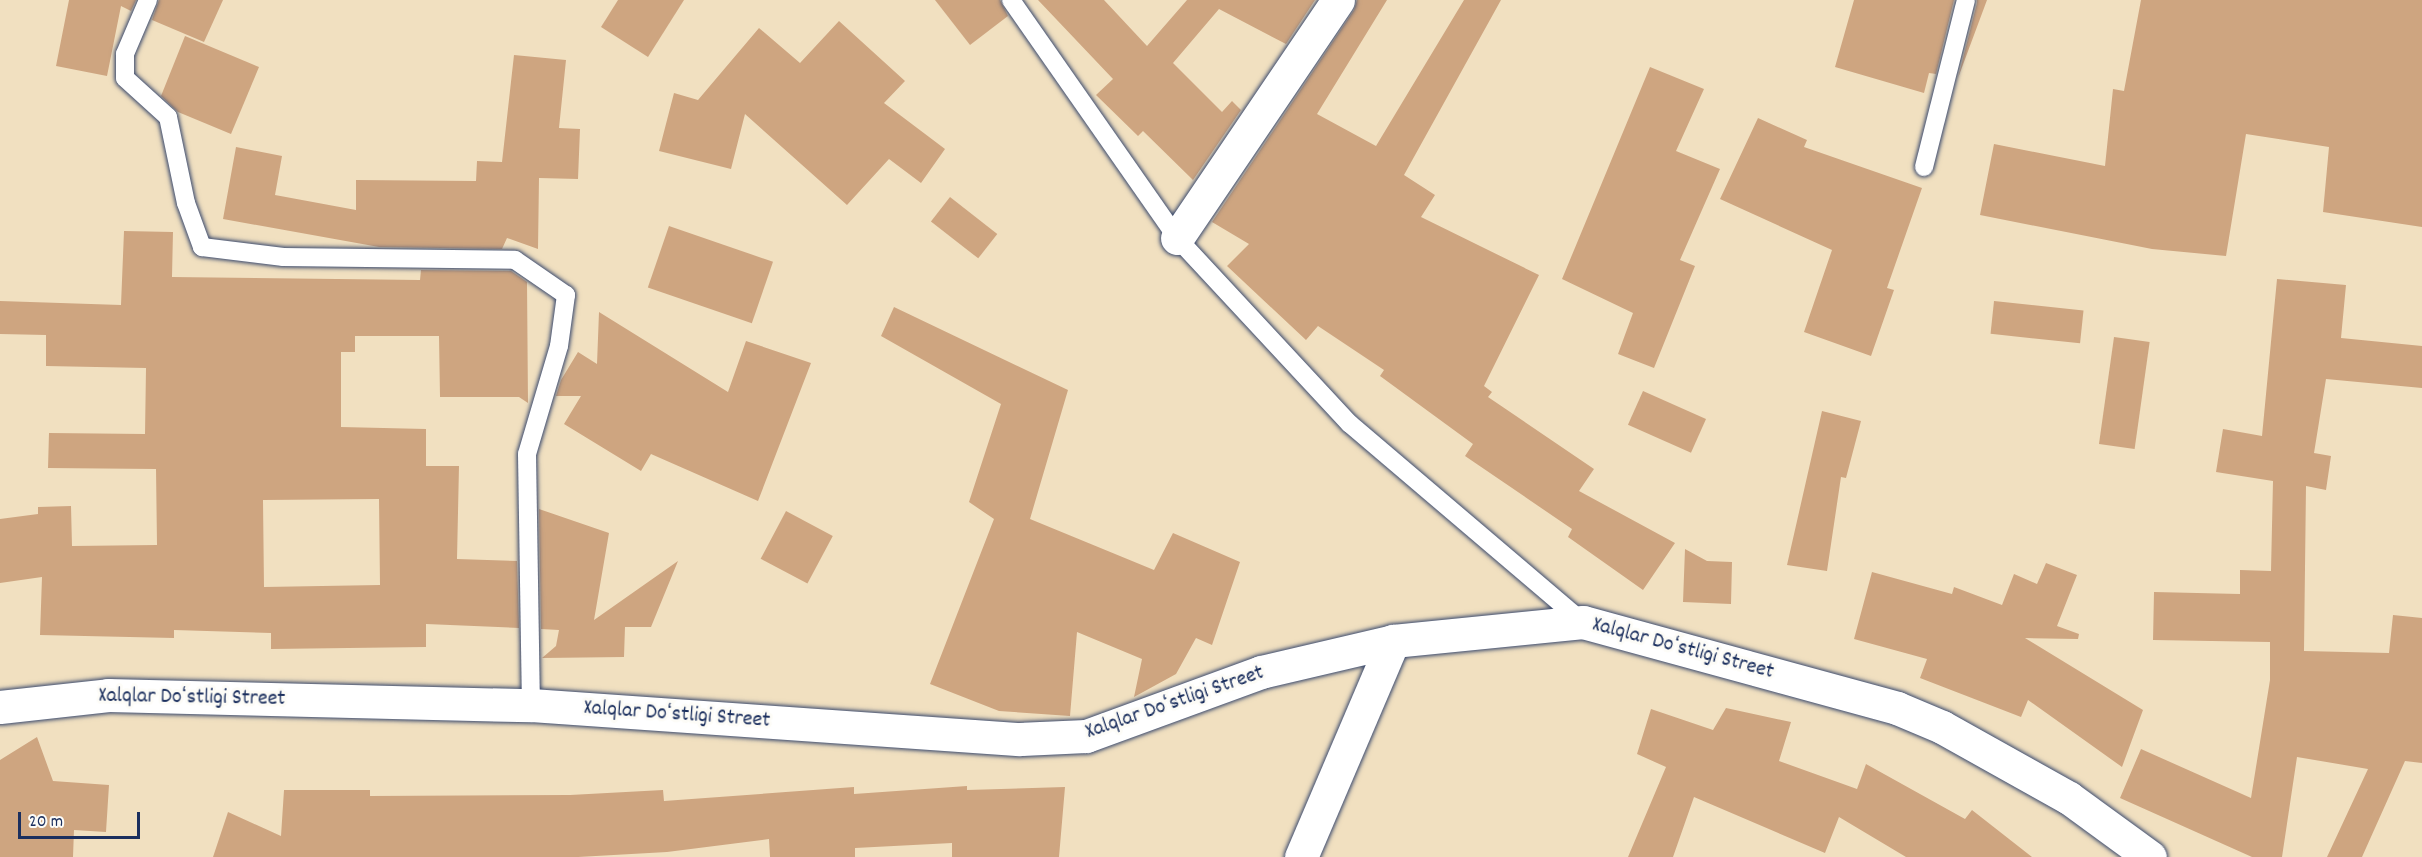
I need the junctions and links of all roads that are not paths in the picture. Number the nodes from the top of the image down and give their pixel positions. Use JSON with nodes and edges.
{"nodes":[{"id":1,"x":148,"y":0,"type":"edge"},
{"id":2,"x":1011,"y":0,"type":"edge"},
{"id":3,"x":1338,"y":0,"type":"edge"},
{"id":4,"x":1966,"y":0,"type":"edge"},
{"id":5,"x":1924,"y":167,"type":"dead end"},
{"id":6,"x":1177,"y":238,"type":"junction"},
{"id":7,"x":1583,"y":622,"type":"junction"},
{"id":8,"x":1393,"y":641,"type":"junction"},
{"id":9,"x":531,"y":705,"type":"junction"},
{"id":10,"x":0,"y":707,"type":"edge"},
{"id":11,"x":1301,"y":857,"type":"edge"},
{"id":12,"x":2150,"y":857,"type":"edge"}],
"edges":[{"from":1,"to":9,"type":"lane"},
{"from":2,"to":6,"type":"lane"},
{"from":3,"to":6,"type":"main road"},
{"from":4,"to":5,"type":"lane"},
{"from":6,"to":7,"type":"lane"},
{"from":7,"to":8,"type":"main road","name":"Xalqlar Doʻstligi Street"},
{"from":7,"to":12,"type":"main road","name":"Xalqlar Doʻstligi Street"},
{"from":8,"to":9,"type":"main road","name":"Xalqlar Doʻstligi Street"},
{"from":8,"to":11,"type":"main road"},
{"from":9,"to":10,"type":"main road","name":"Xalqlar Doʻstligi Street"}]}
